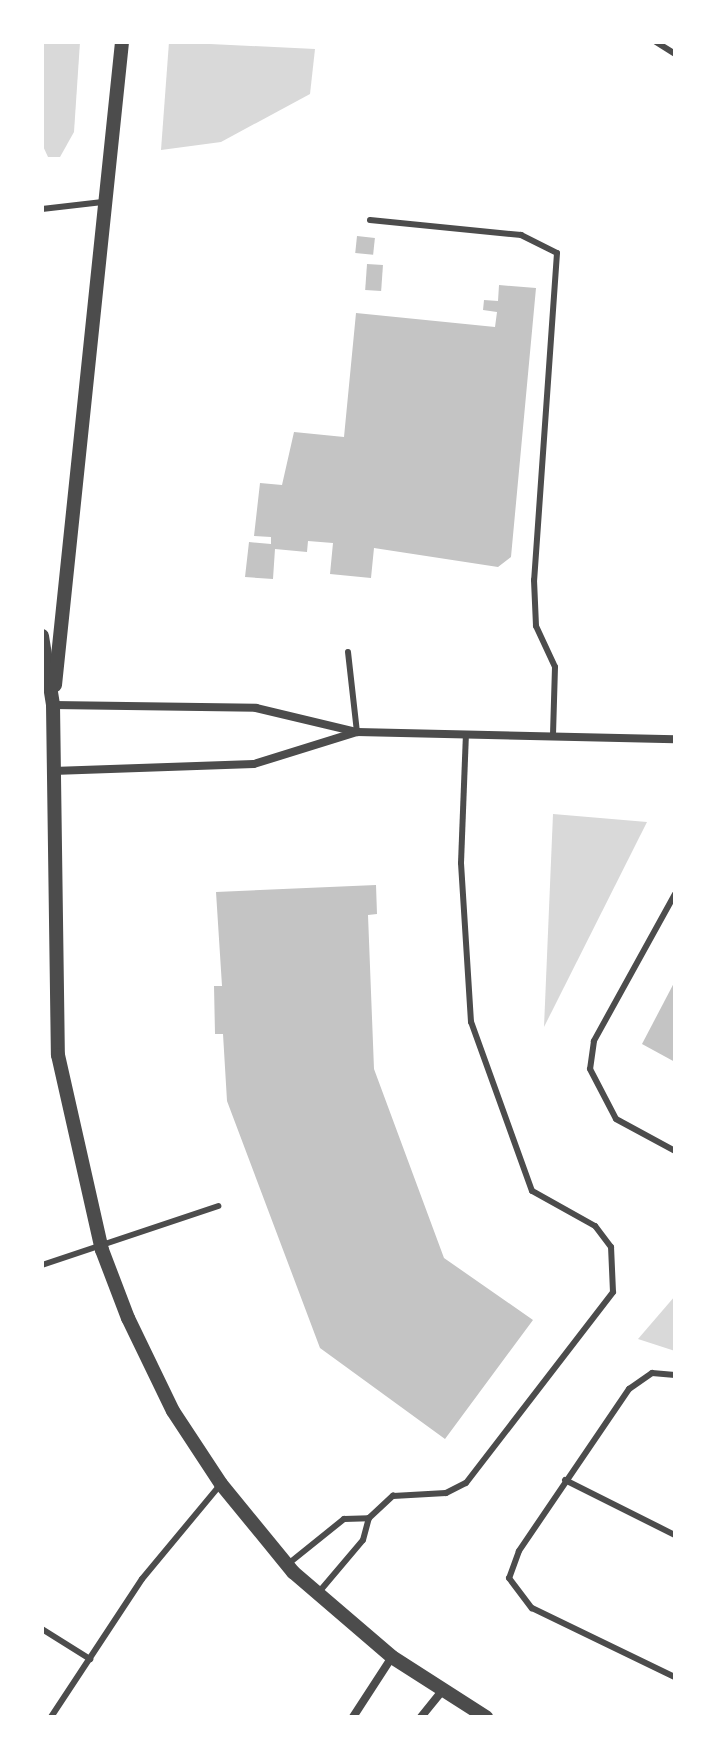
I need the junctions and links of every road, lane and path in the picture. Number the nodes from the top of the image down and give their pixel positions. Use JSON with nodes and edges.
{"nodes":[{"id":1,"x":122,"y":42,"type":"edge"},
{"id":2,"x":656,"y":42,"type":"edge"},
{"id":3,"x":675,"y":54,"type":"edge"},
{"id":4,"x":106,"y":201,"type":"junction"},
{"id":5,"x":42,"y":209,"type":"edge"},
{"id":6,"x":370,"y":220,"type":"dead end"},
{"id":7,"x":42,"y":636,"type":"edge"},
{"id":8,"x":348,"y":652,"type":"dead end"},
{"id":9,"x":53,"y":705,"type":"junction"},
{"id":10,"x":48,"y":730,"type":"edge"},
{"id":11,"x":357,"y":732,"type":"junction"},
{"id":12,"x":466,"y":734,"type":"junction"},
{"id":13,"x":553,"y":736,"type":"junction"},
{"id":14,"x":675,"y":739,"type":"edge"},
{"id":15,"x":53,"y":771,"type":"junction"},
{"id":16,"x":675,"y":894,"type":"edge"},
{"id":17,"x":675,"y":1151,"type":"edge"},
{"id":18,"x":218,"y":1206,"type":"dead end"},
{"id":19,"x":102,"y":1250,"type":"junction"},
{"id":20,"x":42,"y":1265,"type":"edge"},
{"id":21,"x":675,"y":1375,"type":"edge"},
{"id":22,"x":565,"y":1480,"type":"junction"},
{"id":23,"x":221,"y":1484,"type":"junction"},
{"id":24,"x":369,"y":1518,"type":"junction"},
{"id":25,"x":675,"y":1535,"type":"edge"},
{"id":26,"x":287,"y":1564,"type":"junction"},
{"id":27,"x":317,"y":1594,"type":"junction"},
{"id":28,"x":42,"y":1629,"type":"edge"},
{"id":29,"x":392,"y":1657,"type":"junction"},
{"id":30,"x":90,"y":1659,"type":"junction"},
{"id":31,"x":675,"y":1677,"type":"edge"},
{"id":32,"x":441,"y":1692,"type":"junction"},
{"id":33,"x":51,"y":1717,"type":"edge"},
{"id":34,"x":353,"y":1717,"type":"edge"},
{"id":35,"x":421,"y":1717,"type":"edge"},
{"id":36,"x":486,"y":1717,"type":"edge"}],
"edges":[{"from":1,"to":4,"type":"street"},
{"from":2,"to":3,"type":"lane"},
{"from":4,"to":5,"type":"lane"},
{"from":4,"to":9,"type":"street"},
{"from":6,"to":13,"type":"lane"},
{"from":7,"to":9,"type":"street"},
{"from":8,"to":11,"type":"lane"},
{"from":9,"to":10,"type":"street"},
{"from":9,"to":11,"type":"street"},
{"from":10,"to":15,"type":"street"},
{"from":11,"to":12,"type":"street"},
{"from":11,"to":15,"type":"street"},
{"from":12,"to":13,"type":"street"},
{"from":12,"to":24,"type":"lane"},
{"from":13,"to":14,"type":"street"},
{"from":15,"to":19,"type":"street"},
{"from":16,"to":17,"type":"lane"},
{"from":18,"to":19,"type":"lane"},
{"from":19,"to":20,"type":"lane"},
{"from":19,"to":23,"type":"street"},
{"from":21,"to":22,"type":"lane"},
{"from":22,"to":25,"type":"lane"},
{"from":22,"to":31,"type":"lane"},
{"from":23,"to":26,"type":"street"},
{"from":23,"to":30,"type":"lane"},
{"from":24,"to":26,"type":"lane"},
{"from":24,"to":27,"type":"lane"},
{"from":26,"to":27,"type":"street"},
{"from":27,"to":29,"type":"street"},
{"from":28,"to":30,"type":"lane"},
{"from":29,"to":32,"type":"street"},
{"from":29,"to":34,"type":"street"},
{"from":30,"to":33,"type":"lane"},
{"from":32,"to":35,"type":"street"},
{"from":32,"to":36,"type":"street"}]}
